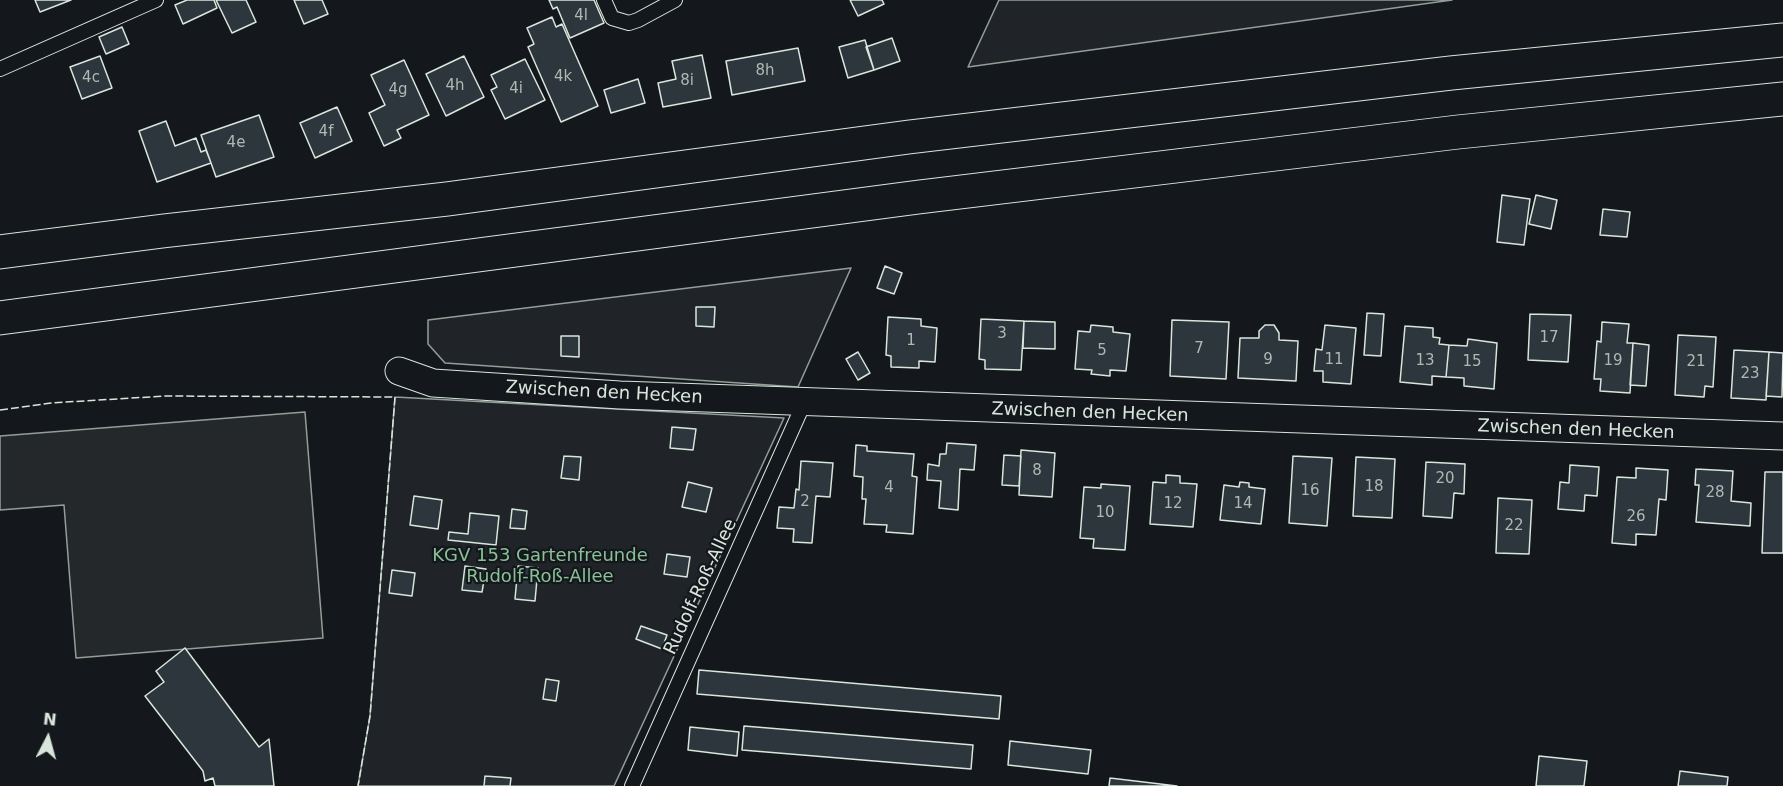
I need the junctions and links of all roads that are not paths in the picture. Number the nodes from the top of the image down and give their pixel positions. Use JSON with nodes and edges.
{"nodes":[{"id":1,"x":156,"y":0,"type":"edge"},
{"id":2,"x":604,"y":0,"type":"edge"},
{"id":3,"x":675,"y":0,"type":"edge"},
{"id":4,"x":1783,"y":40,"type":"edge"},
{"id":5,"x":0,"y":69,"type":"edge"},
{"id":6,"x":1783,"y":99,"type":"edge"},
{"id":7,"x":0,"y":252,"type":"edge"},
{"id":8,"x":0,"y":318,"type":"edge"},
{"id":9,"x":399,"y":371,"type":"dead end"},
{"id":10,"x":804,"y":403,"type":"junction"},
{"id":11,"x":1783,"y":436,"type":"edge"},
{"id":12,"x":632,"y":786,"type":"edge"}],
"edges":[{"from":1,"to":5,"type":"lane"},
{"from":2,"to":3,"type":"lane"},
{"from":4,"to":7,"type":"highway"},
{"from":6,"to":8,"type":"highway"},
{"from":9,"to":10,"type":"street","name":"Zwischen den Hecken"},
{"from":10,"to":11,"type":"street","name":"Zwischen den Hecken"},
{"from":10,"to":12,"type":"lane","name":"Rudolf-Roß-Allee"}]}
